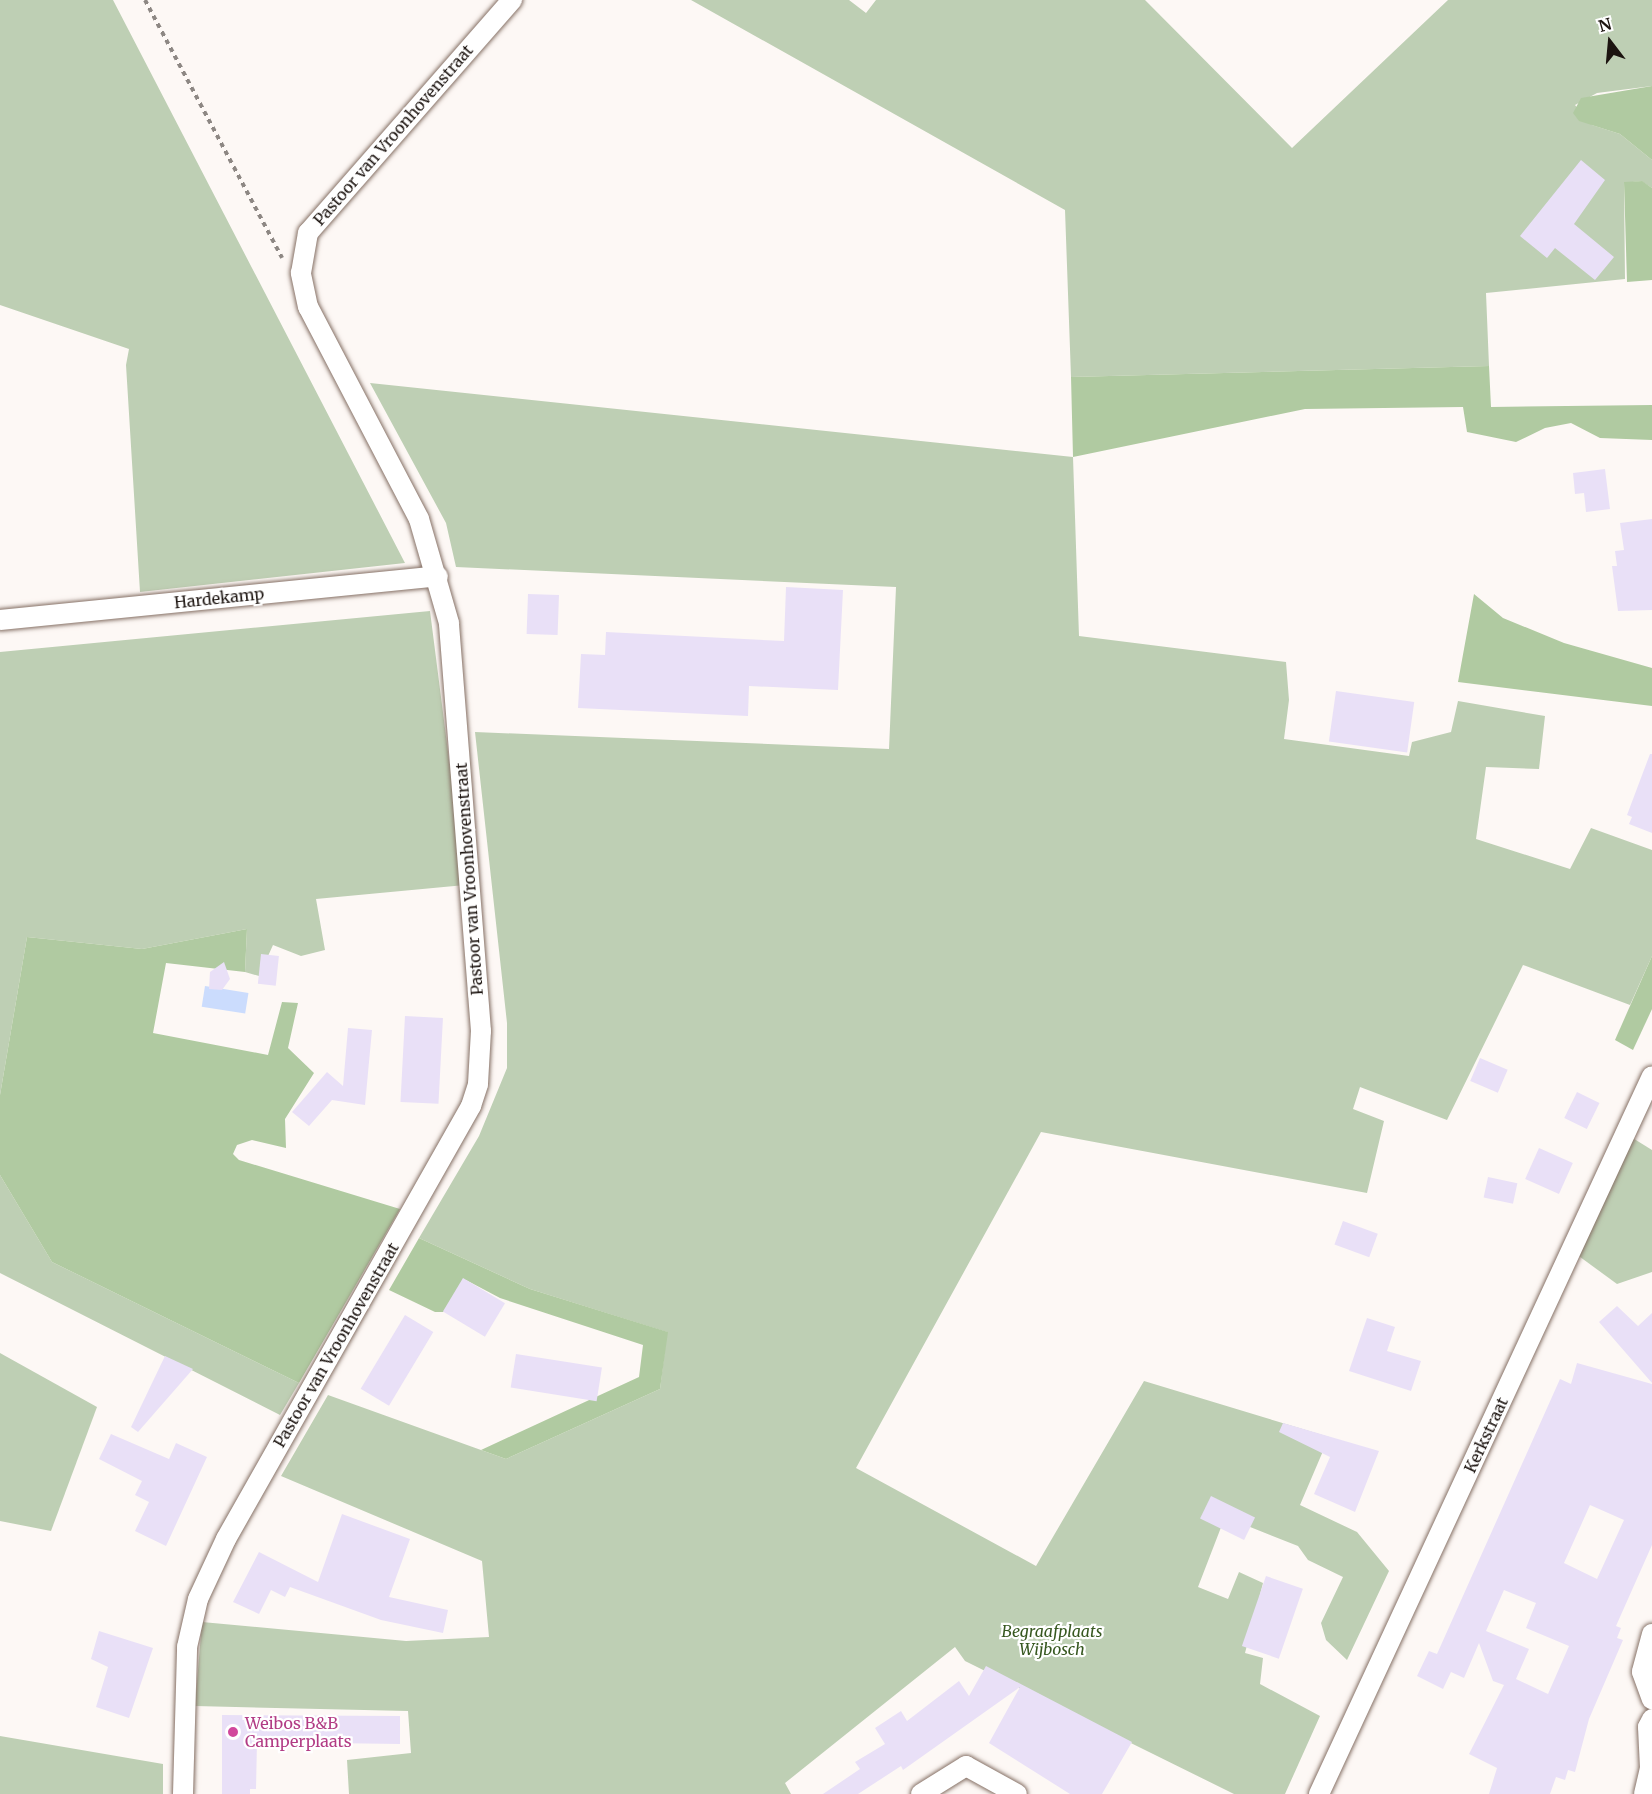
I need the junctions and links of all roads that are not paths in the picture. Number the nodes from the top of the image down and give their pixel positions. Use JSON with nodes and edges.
{"nodes":[{"id":1,"x":512,"y":0,"type":"edge"},
{"id":2,"x":438,"y":576,"type":"junction"},
{"id":3,"x":0,"y":620,"type":"edge"},
{"id":4,"x":1652,"y":1076,"type":"edge"},
{"id":5,"x":1652,"y":1634,"type":"edge"},
{"id":6,"x":1652,"y":1698,"type":"edge"},
{"id":7,"x":1652,"y":1719,"type":"edge"},
{"id":8,"x":183,"y":1794,"type":"edge"},
{"id":9,"x":921,"y":1794,"type":"edge"},
{"id":10,"x":1017,"y":1794,"type":"edge"},
{"id":11,"x":1319,"y":1794,"type":"edge"},
{"id":12,"x":1644,"y":1794,"type":"edge"}],
"edges":[{"from":1,"to":2,"type":"street","name":"Pastoor van Vroonhovenstraat"},
{"from":2,"to":3,"type":"street","name":"Hardekamp"},
{"from":2,"to":8,"type":"street","name":"Pastoor van Vroonhovenstraat"},
{"from":4,"to":11,"type":"street","name":"Kerkstraat"},
{"from":5,"to":6,"type":"street"},
{"from":7,"to":12,"type":"street"},
{"from":9,"to":10,"type":"street"}]}
